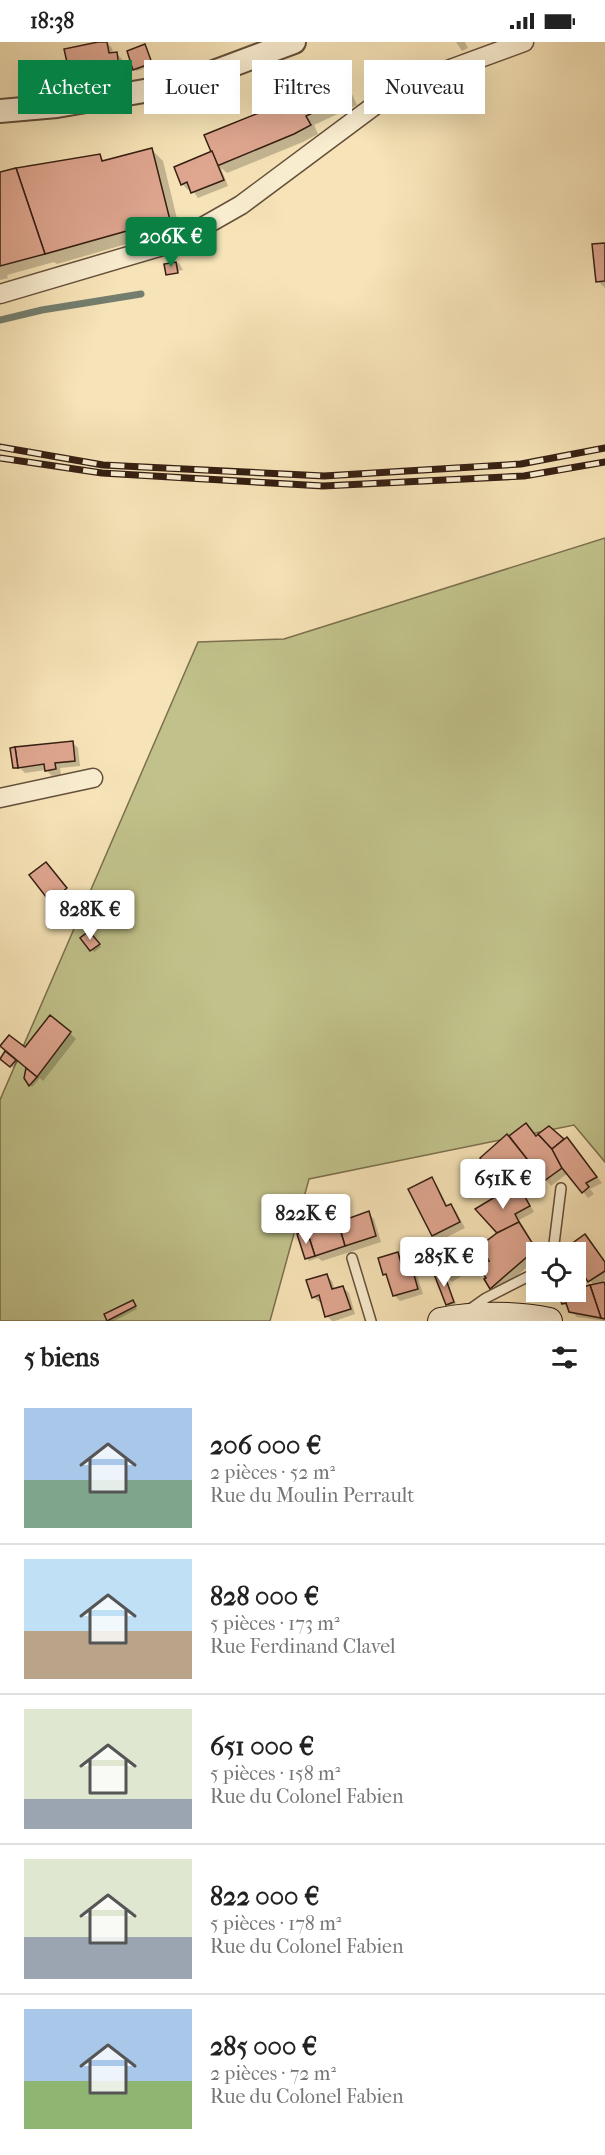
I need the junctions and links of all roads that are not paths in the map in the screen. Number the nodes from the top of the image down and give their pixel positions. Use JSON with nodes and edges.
{"nodes":[{"id":1,"x":294,"y":42,"type":"edge"},
{"id":2,"x":524,"y":42,"type":"edge"},
{"id":3,"x":0,"y":111,"type":"edge"},
{"id":4,"x":0,"y":294,"type":"edge"},
{"id":5,"x":93,"y":778,"type":"dead end"},
{"id":6,"x":0,"y":798,"type":"edge"},
{"id":7,"x":561,"y":1188,"type":"dead end"},
{"id":8,"x":554,"y":1242,"type":"edge"},
{"id":9,"x":352,"y":1258,"type":"dead end"},
{"id":10,"x":526,"y":1278,"type":"edge"},
{"id":11,"x":452,"y":1320,"type":"edge"},
{"id":12,"x":371,"y":1321,"type":"edge"},
{"id":13,"x":549,"y":1321,"type":"edge"}],
"edges":[{"from":1,"to":3,"type":"street"},
{"from":2,"to":4,"type":"street"},
{"from":5,"to":6,"type":"street"},
{"from":7,"to":8,"type":"lane"},
{"from":9,"to":12,"type":"lane"},
{"from":10,"to":11,"type":"lane"},
{"from":11,"to":13,"type":"main road"}]}
